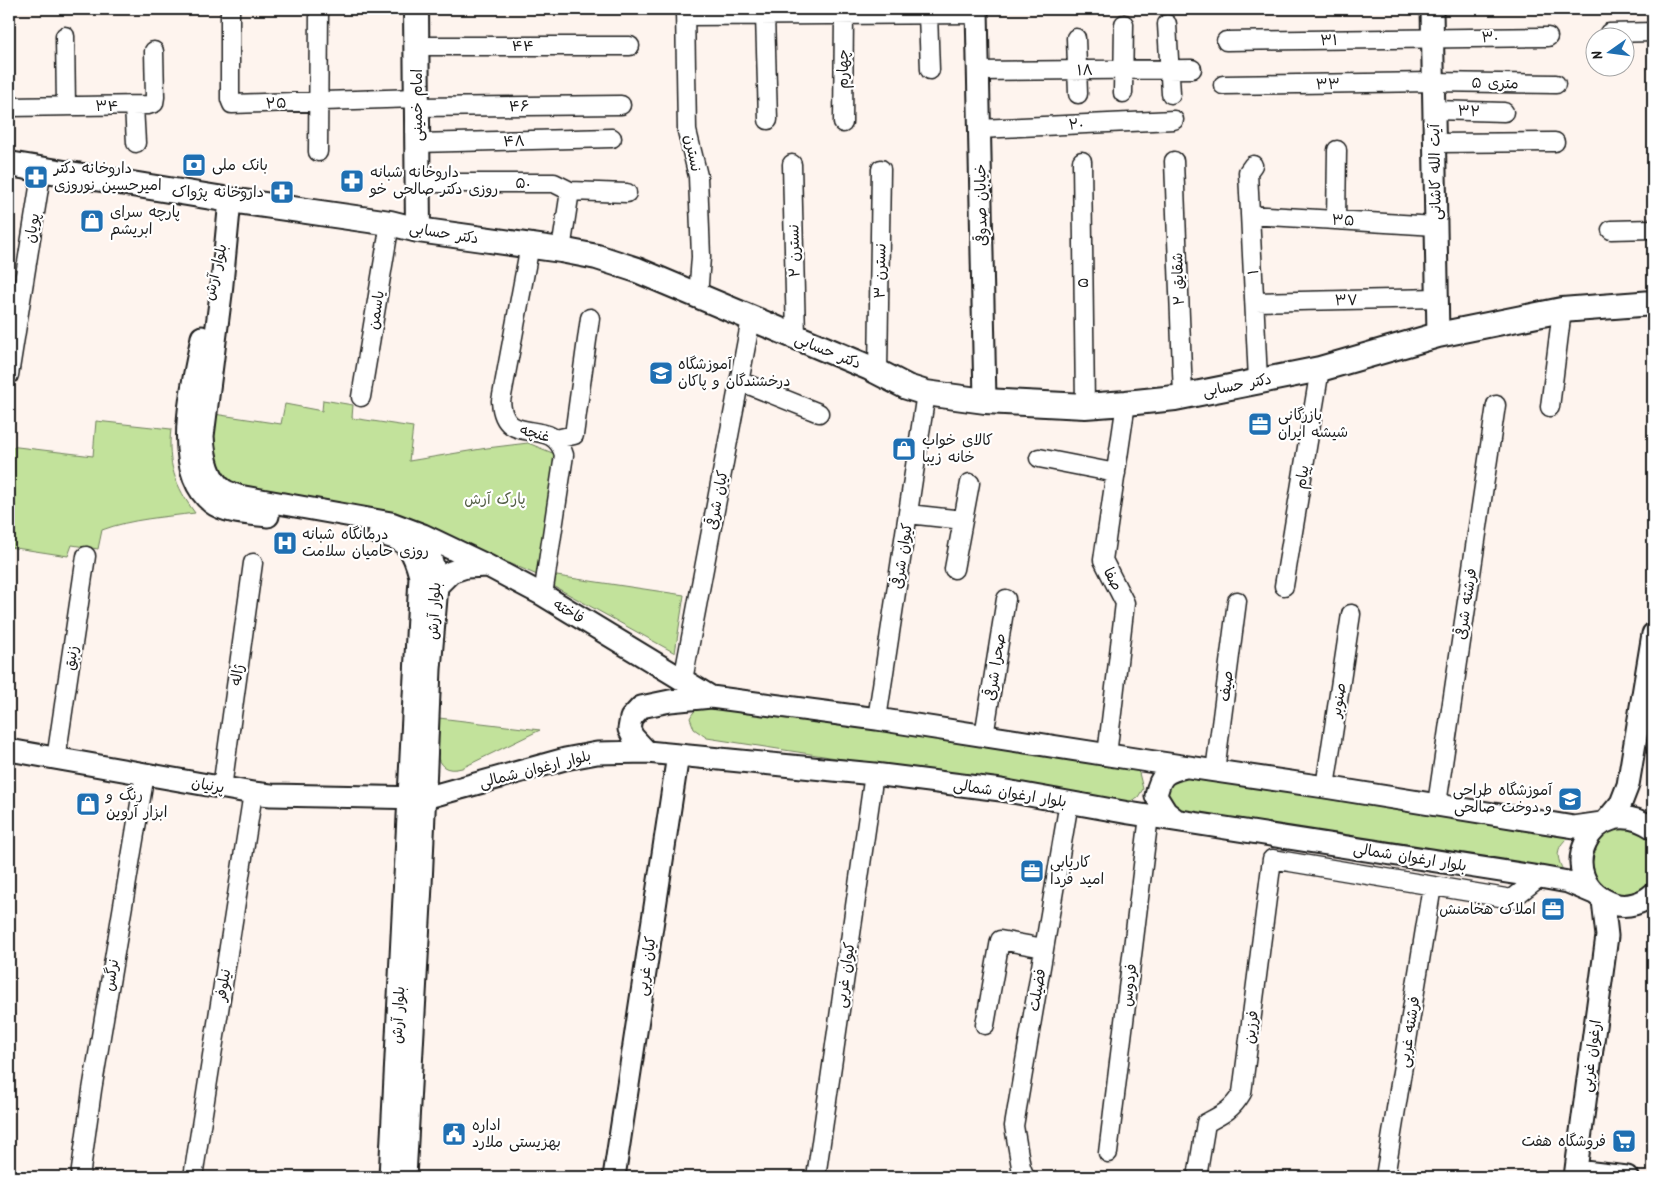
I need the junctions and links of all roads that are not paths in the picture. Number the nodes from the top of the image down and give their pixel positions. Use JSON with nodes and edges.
{"nodes":[{"id":1,"x":230,"y":9,"type":"edge"},
{"id":2,"x":319,"y":9,"type":"edge"},
{"id":3,"x":416,"y":9,"type":"edge"},
{"id":4,"x":1432,"y":9,"type":"edge"},
{"id":5,"x":874,"y":11,"type":"edge"},
{"id":6,"x":977,"y":11,"type":"edge"},
{"id":7,"x":685,"y":12,"type":"edge"},
{"id":8,"x":772,"y":13,"type":"edge"},
{"id":9,"x":844,"y":14,"type":"junction"},
{"id":10,"x":928,"y":14,"type":"junction"},
{"id":11,"x":1124,"y":24,"type":"dead end"},
{"id":12,"x":1167,"y":24,"type":"dead end"},
{"id":13,"x":1634,"y":32,"type":"edge"},
{"id":14,"x":1653,"y":32,"type":"edge"},
{"id":15,"x":65,"y":36,"type":"dead end"},
{"id":16,"x":1548,"y":37,"type":"dead end"},
{"id":17,"x":1076,"y":38,"type":"dead end"},
{"id":18,"x":1432,"y":38,"type":"junction"},
{"id":19,"x":1226,"y":41,"type":"dead end"},
{"id":20,"x":416,"y":46,"type":"junction"},
{"id":21,"x":630,"y":46,"type":"dead end"},
{"id":22,"x":154,"y":51,"type":"dead end"},
{"id":23,"x":1170,"y":69,"type":"junction"},
{"id":24,"x":1192,"y":69,"type":"dead end"},
{"id":25,"x":930,"y":70,"type":"dead end"},
{"id":26,"x":1077,"y":70,"type":"junction"},
{"id":27,"x":1123,"y":70,"type":"junction"},
{"id":28,"x":978,"y":71,"type":"junction"},
{"id":29,"x":1433,"y":82,"type":"junction"},
{"id":30,"x":1556,"y":84,"type":"dead end"},
{"id":31,"x":1223,"y":85,"type":"dead end"},
{"id":32,"x":1123,"y":93,"type":"dead end"},
{"id":33,"x":1078,"y":94,"type":"dead end"},
{"id":34,"x":1171,"y":94,"type":"dead end"},
{"id":35,"x":318,"y":101,"type":"junction"},
{"id":36,"x":416,"y":102,"type":"junction"},
{"id":37,"x":621,"y":105,"type":"dead end"},
{"id":38,"x":66,"y":106,"type":"junction"},
{"id":39,"x":134,"y":106,"type":"junction"},
{"id":40,"x":9,"y":107,"type":"edge"},
{"id":41,"x":1434,"y":110,"type":"junction"},
{"id":42,"x":1504,"y":112,"type":"dead end"},
{"id":43,"x":768,"y":120,"type":"dead end"},
{"id":44,"x":1174,"y":120,"type":"dead end"},
{"id":45,"x":843,"y":123,"type":"dead end"},
{"id":46,"x":979,"y":129,"type":"junction"},
{"id":47,"x":612,"y":138,"type":"dead end"},
{"id":48,"x":1554,"y":142,"type":"dead end"},
{"id":49,"x":136,"y":143,"type":"dead end"},
{"id":50,"x":1435,"y":143,"type":"junction"},
{"id":51,"x":414,"y":149,"type":"junction"},
{"id":52,"x":1337,"y":150,"type":"dead end"},
{"id":53,"x":318,"y":152,"type":"dead end"},
{"id":54,"x":1082,"y":161,"type":"dead end"},
{"id":55,"x":1174,"y":161,"type":"dead end"},
{"id":56,"x":9,"y":164,"type":"edge"},
{"id":57,"x":792,"y":164,"type":"dead end"},
{"id":58,"x":1253,"y":165,"type":"dead end"},
{"id":59,"x":42,"y":169,"type":"junction"},
{"id":60,"x":881,"y":169,"type":"dead end"},
{"id":61,"x":417,"y":184,"type":"junction"},
{"id":62,"x":570,"y":191,"type":"junction"},
{"id":63,"x":627,"y":193,"type":"dead end"},
{"id":64,"x":230,"y":200,"type":"junction"},
{"id":65,"x":1250,"y":214,"type":"junction"},
{"id":66,"x":1336,"y":220,"type":"junction"},
{"id":67,"x":390,"y":223,"type":"junction"},
{"id":68,"x":1436,"y":226,"type":"junction"},
{"id":69,"x":227,"y":227,"type":"junction"},
{"id":70,"x":1653,"y":229,"type":"edge"},
{"id":71,"x":418,"y":230,"type":"junction"},
{"id":72,"x":1611,"y":230,"type":"dead end"},
{"id":73,"x":530,"y":245,"type":"junction"},
{"id":74,"x":560,"y":250,"type":"junction"},
{"id":75,"x":698,"y":297,"type":"junction"},
{"id":76,"x":1438,"y":298,"type":"junction"},
{"id":77,"x":1255,"y":302,"type":"junction"},
{"id":78,"x":1653,"y":303,"type":"edge"},
{"id":79,"x":1562,"y":310,"type":"junction"},
{"id":80,"x":590,"y":318,"type":"dead end"},
{"id":81,"x":751,"y":319,"type":"junction"},
{"id":82,"x":1438,"y":335,"type":"junction"},
{"id":83,"x":796,"y":337,"type":"junction"},
{"id":84,"x":1320,"y":369,"type":"junction"},
{"id":85,"x":878,"y":372,"type":"junction"},
{"id":86,"x":9,"y":375,"type":"edge"},
{"id":87,"x":739,"y":380,"type":"junction"},
{"id":88,"x":1258,"y":380,"type":"junction"},
{"id":89,"x":926,"y":393,"type":"junction"},
{"id":90,"x":1182,"y":396,"type":"junction"},
{"id":91,"x":361,"y":397,"type":"dead end"},
{"id":92,"x":985,"y":401,"type":"junction"},
{"id":93,"x":1126,"y":403,"type":"junction"},
{"id":94,"x":1496,"y":405,"type":"dead end"},
{"id":95,"x":1085,"y":406,"type":"junction"},
{"id":96,"x":1550,"y":407,"type":"dead end"},
{"id":97,"x":819,"y":413,"type":"dead end"},
{"id":98,"x":556,"y":440,"type":"junction"},
{"id":99,"x":1040,"y":458,"type":"dead end"},
{"id":100,"x":1116,"y":473,"type":"junction"},
{"id":101,"x":970,"y":483,"type":"dead end"},
{"id":102,"x":908,"y":514,"type":"junction"},
{"id":103,"x":963,"y":520,"type":"junction"},
{"id":104,"x":422,"y":534,"type":"junction"},
{"id":105,"x":86,"y":556,"type":"dead end"},
{"id":106,"x":253,"y":563,"type":"dead end"},
{"id":107,"x":488,"y":566,"type":"junction"},
{"id":108,"x":954,"y":569,"type":"dead end"},
{"id":109,"x":437,"y":586,"type":"junction"},
{"id":110,"x":1284,"y":586,"type":"dead end"},
{"id":111,"x":543,"y":595,"type":"junction"},
{"id":112,"x":1006,"y":599,"type":"dead end"},
{"id":113,"x":1237,"y":601,"type":"dead end"},
{"id":114,"x":1351,"y":614,"type":"dead end"},
{"id":115,"x":1653,"y":634,"type":"edge"},
{"id":116,"x":683,"y":680,"type":"junction"},
{"id":117,"x":710,"y":697,"type":"junction"},
{"id":118,"x":877,"y":719,"type":"junction"},
{"id":119,"x":984,"y":736,"type":"junction"},
{"id":120,"x":9,"y":750,"type":"edge"},
{"id":121,"x":647,"y":752,"type":"junction"},
{"id":122,"x":678,"y":755,"type":"junction"},
{"id":123,"x":1107,"y":755,"type":"junction"},
{"id":124,"x":56,"y":759,"type":"junction"},
{"id":125,"x":1141,"y":760,"type":"junction"},
{"id":126,"x":1185,"y":767,"type":"junction"},
{"id":127,"x":1215,"y":771,"type":"junction"},
{"id":128,"x":145,"y":774,"type":"junction"},
{"id":129,"x":874,"y":774,"type":"junction"},
{"id":130,"x":1628,"y":785,"type":"junction"},
{"id":131,"x":1325,"y":786,"type":"junction"},
{"id":132,"x":222,"y":788,"type":"junction"},
{"id":133,"x":253,"y":793,"type":"junction"},
{"id":134,"x":417,"y":798,"type":"junction"},
{"id":135,"x":1069,"y":802,"type":"junction"},
{"id":136,"x":1437,"y":804,"type":"junction"},
{"id":137,"x":1139,"y":814,"type":"junction"},
{"id":138,"x":1175,"y":819,"type":"junction"},
{"id":139,"x":1604,"y":822,"type":"junction"},
{"id":140,"x":1648,"y":824,"type":"edge"},
{"id":141,"x":1540,"y":877,"type":"junction"},
{"id":142,"x":1432,"y":886,"type":"junction"},
{"id":143,"x":1599,"y":897,"type":"junction"},
{"id":144,"x":1646,"y":899,"type":"edge"},
{"id":145,"x":1607,"y":936,"type":"junction"},
{"id":146,"x":1044,"y":948,"type":"junction"},
{"id":147,"x":985,"y":1025,"type":"dead end"},
{"id":148,"x":1108,"y":1153,"type":"dead end"},
{"id":149,"x":1575,"y":1174,"type":"edge"},
{"id":150,"x":80,"y":1177,"type":"edge"},
{"id":151,"x":194,"y":1177,"type":"edge"},
{"id":152,"x":390,"y":1177,"type":"edge"},
{"id":153,"x":405,"y":1177,"type":"edge"},
{"id":154,"x":614,"y":1177,"type":"edge"},
{"id":155,"x":816,"y":1177,"type":"edge"},
{"id":156,"x":1025,"y":1177,"type":"edge"},
{"id":157,"x":1198,"y":1177,"type":"edge"},
{"id":158,"x":1385,"y":1177,"type":"edge"},
{"id":159,"x":1627,"y":1177,"type":"edge"}],
"edges":[{"from":1,"to":35,"type":"street","name":"۲۵"},
{"from":2,"to":35,"type":"street"},
{"from":3,"to":20,"type":"main road","name":"امام خمینی"},
{"from":4,"to":18,"type":"street","name":"آیت الله کاشانی"},
{"from":5,"to":9,"type":"street"},
{"from":5,"to":10,"type":"street"},
{"from":6,"to":10,"type":"street"},
{"from":6,"to":28,"type":"street","name":"خیابان صدوقی"},
{"from":7,"to":8,"type":"street"},
{"from":7,"to":75,"type":"street","name":"نسترن"},
{"from":8,"to":9,"type":"street"},
{"from":8,"to":43,"type":"street"},
{"from":9,"to":45,"type":"street","name":"چهارم"},
{"from":10,"to":25,"type":"street"},
{"from":11,"to":27,"type":"street"},
{"from":12,"to":23,"type":"street"},
{"from":13,"to":14,"type":"street"},
{"from":15,"to":38,"type":"street"},
{"from":16,"to":18,"type":"street","name":"۳۰"},
{"from":17,"to":26,"type":"street"},
{"from":18,"to":19,"type":"street","name":"۳۱"},
{"from":18,"to":29,"type":"street","name":"آیت الله کاشانی"},
{"from":20,"to":21,"type":"street","name":"۴۴"},
{"from":20,"to":36,"type":"main road","name":"امام خمینی"},
{"from":22,"to":39,"type":"street","name":"۳۴"},
{"from":23,"to":24,"type":"street","name":"۱۸"},
{"from":23,"to":27,"type":"street","name":"۱۸"},
{"from":23,"to":34,"type":"street"},
{"from":26,"to":27,"type":"street","name":"۱۸"},
{"from":26,"to":28,"type":"street","name":"۱۸"},
{"from":26,"to":33,"type":"street"},
{"from":27,"to":32,"type":"street"},
{"from":28,"to":46,"type":"street","name":"خیابان صدوقی"},
{"from":29,"to":30,"type":"street","name":"۵ متری"},
{"from":29,"to":31,"type":"street","name":"۳۳"},
{"from":29,"to":41,"type":"street","name":"آیت الله کاشانی"},
{"from":35,"to":36,"type":"street","name":"۲۵"},
{"from":35,"to":53,"type":"street"},
{"from":36,"to":37,"type":"street","name":"۴۶"},
{"from":36,"to":51,"type":"main road","name":"امام خمینی"},
{"from":38,"to":39,"type":"street","name":"۳۴"},
{"from":38,"to":40,"type":"street","name":"۳۴"},
{"from":39,"to":49,"type":"street"},
{"from":41,"to":42,"type":"street","name":"۳۲"},
{"from":41,"to":50,"type":"street","name":"آیت الله کاشانی"},
{"from":44,"to":46,"type":"street","name":"۲۰"},
{"from":46,"to":92,"type":"street","name":"خیابان صدوقی"},
{"from":47,"to":51,"type":"street","name":"۴۸"},
{"from":48,"to":50,"type":"street"},
{"from":50,"to":68,"type":"street","name":"آیت الله کاشانی"},
{"from":51,"to":61,"type":"main road","name":"امام خمینی"},
{"from":52,"to":66,"type":"street"},
{"from":54,"to":95,"type":"street","name":"۵"},
{"from":55,"to":90,"type":"street","name":"شقایق ۲"},
{"from":56,"to":59,"type":"main road","name":"دکتر حسابی"},
{"from":57,"to":83,"type":"street","name":"نسترن ۲"},
{"from":58,"to":65,"type":"street","name":"۱"},
{"from":59,"to":64,"type":"main road","name":"دکتر حسابی"},
{"from":59,"to":86,"type":"street","name":"پویان"},
{"from":60,"to":85,"type":"street","name":"نسترن ۳"},
{"from":61,"to":62,"type":"street","name":"۵۰"},
{"from":61,"to":71,"type":"main road","name":"امام خمینی"},
{"from":62,"to":63,"type":"street","name":"۵۰"},
{"from":62,"to":74,"type":"street"},
{"from":64,"to":67,"type":"main road","name":"دکتر حسابی"},
{"from":64,"to":69,"type":"street"},
{"from":65,"to":66,"type":"street","name":"۳۵"},
{"from":65,"to":77,"type":"street","name":"۱"},
{"from":66,"to":68,"type":"street","name":"۳۵"},
{"from":67,"to":71,"type":"main road","name":"دکتر حسابی"},
{"from":67,"to":91,"type":"street","name":"یاسمن"},
{"from":68,"to":76,"type":"street","name":"آیت الله کاشانی"},
{"from":69,"to":104,"type":"street","name":"بلوار آرش"},
{"from":69,"to":134,"type":"street","name":"بلوار آرش"},
{"from":70,"to":72,"type":"street"},
{"from":71,"to":73,"type":"main road","name":"دکتر حسابی"},
{"from":73,"to":74,"type":"main road","name":"دکتر حسابی"},
{"from":73,"to":98,"type":"street","name":"غنچه"},
{"from":74,"to":75,"type":"main road","name":"دکتر حسابی"},
{"from":75,"to":81,"type":"main road","name":"دکتر حسابی"},
{"from":76,"to":77,"type":"street","name":"۳۷"},
{"from":76,"to":82,"type":"street","name":"آیت الله کاشانی"},
{"from":77,"to":88,"type":"street","name":"۱"},
{"from":78,"to":79,"type":"main road","name":"دکتر حسابی"},
{"from":79,"to":82,"type":"main road","name":"دکتر حسابی"},
{"from":79,"to":96,"type":"street"},
{"from":80,"to":98,"type":"street"},
{"from":81,"to":83,"type":"main road","name":"دکتر حسابی"},
{"from":81,"to":87,"type":"street","name":"کیان شرقی"},
{"from":82,"to":84,"type":"main road","name":"دکتر حسابی"},
{"from":83,"to":85,"type":"main road","name":"دکتر حسابی"},
{"from":84,"to":88,"type":"main road","name":"دکتر حسابی"},
{"from":84,"to":110,"type":"street","name":"پیام"},
{"from":85,"to":89,"type":"main road","name":"دکتر حسابی"},
{"from":87,"to":97,"type":"street"},
{"from":87,"to":116,"type":"street","name":"کیان شرقی"},
{"from":88,"to":90,"type":"main road","name":"دکتر حسابی"},
{"from":89,"to":92,"type":"main road","name":"دکتر حسابی"},
{"from":89,"to":102,"type":"street","name":"کیوان شرقی"},
{"from":90,"to":93,"type":"main road","name":"دکتر حسابی"},
{"from":92,"to":95,"type":"main road","name":"دکتر حسابی"},
{"from":93,"to":95,"type":"main road","name":"دکتر حسابی"},
{"from":93,"to":100,"type":"street","name":"صفا"},
{"from":94,"to":136,"type":"street","name":"فرشته شرقی"},
{"from":98,"to":111,"type":"street","name":"غنچه"},
{"from":99,"to":100,"type":"street"},
{"from":100,"to":123,"type":"street","name":"صفا"},
{"from":101,"to":103,"type":"street"},
{"from":102,"to":103,"type":"street"},
{"from":102,"to":118,"type":"street","name":"کیوان شرقی"},
{"from":103,"to":108,"type":"street"},
{"from":104,"to":107,"type":"street","name":"فاخته"},
{"from":104,"to":109,"type":"street","name":"بلوار آرش"},
{"from":105,"to":124,"type":"street","name":"زنبق"},
{"from":106,"to":132,"type":"street","name":"ژاله"},
{"from":107,"to":109,"type":"street"},
{"from":107,"to":111,"type":"street","name":"فاخته"},
{"from":109,"to":134,"type":"street","name":"بلوار آرش"},
{"from":111,"to":116,"type":"street","name":"فاخته"},
{"from":112,"to":119,"type":"street","name":"صحرا شرقی"},
{"from":113,"to":127,"type":"street","name":"صیف"},
{"from":114,"to":131,"type":"street","name":"صنوبر"},
{"from":115,"to":130,"type":"street"},
{"from":116,"to":117,"type":"street","name":"فاخته"},
{"from":117,"to":118,"type":"street"},
{"from":117,"to":121,"type":"street"},
{"from":118,"to":119,"type":"street"},
{"from":119,"to":123,"type":"street"},
{"from":120,"to":124,"type":"street","name":"پرنیان"},
{"from":121,"to":122,"type":"street","name":"بلوار ارغوان شمالی"},
{"from":121,"to":134,"type":"street","name":"بلوار ارغوان شمالی"},
{"from":122,"to":129,"type":"street","name":"بلوار ارغوان شمالی"},
{"from":122,"to":154,"type":"street","name":"کیان غربی"},
{"from":123,"to":125,"type":"street"},
{"from":124,"to":128,"type":"street","name":"پرنیان"},
{"from":125,"to":126,"type":"street"},
{"from":125,"to":137,"type":"street"},
{"from":126,"to":127,"type":"street"},
{"from":126,"to":138,"type":"street"},
{"from":127,"to":131,"type":"street"},
{"from":128,"to":132,"type":"street","name":"پرنیان"},
{"from":128,"to":150,"type":"street","name":"نرگس"},
{"from":129,"to":135,"type":"street","name":"بلوار ارغوان شمالی"},
{"from":129,"to":155,"type":"street","name":"کیوان غربی"},
{"from":130,"to":139,"type":"street"},
{"from":130,"to":140,"type":"street"},
{"from":131,"to":136,"type":"street"},
{"from":132,"to":133,"type":"street","name":"پرنیان"},
{"from":133,"to":134,"type":"street","name":"پرنیان"},
{"from":133,"to":151,"type":"street","name":"نیلوفر"},
{"from":134,"to":152,"type":"street","name":"بلوار آرش"},
{"from":134,"to":153,"type":"street","name":"بلوار آرش"},
{"from":135,"to":137,"type":"street","name":"بلوار ارغوان شمالی"},
{"from":135,"to":146,"type":"street","name":"فضیلت"},
{"from":136,"to":139,"type":"street"},
{"from":137,"to":138,"type":"street","name":"بلوار ارغوان شمالی"},
{"from":137,"to":148,"type":"street","name":"فردوس"},
{"from":138,"to":141,"type":"street","name":"بلوار ارغوان شمالی"},
{"from":139,"to":140,"type":"street"},
{"from":139,"to":143,"type":"street"},
{"from":141,"to":142,"type":"street"},
{"from":141,"to":143,"type":"street","name":"بلوار ارغوان شمالی"},
{"from":142,"to":157,"type":"street","name":"فرزین"},
{"from":142,"to":158,"type":"street","name":"فرشته غربی"},
{"from":143,"to":144,"type":"street","name":"بلوار ارغوان شمالی"},
{"from":143,"to":145,"type":"street","name":"ارغوان غربی"},
{"from":144,"to":145,"type":"street"},
{"from":145,"to":149,"type":"street","name":"ارغوان غربی"},
{"from":146,"to":147,"type":"street"},
{"from":146,"to":156,"type":"street","name":"فضیلت"},
{"from":149,"to":159,"type":"street"}]}
